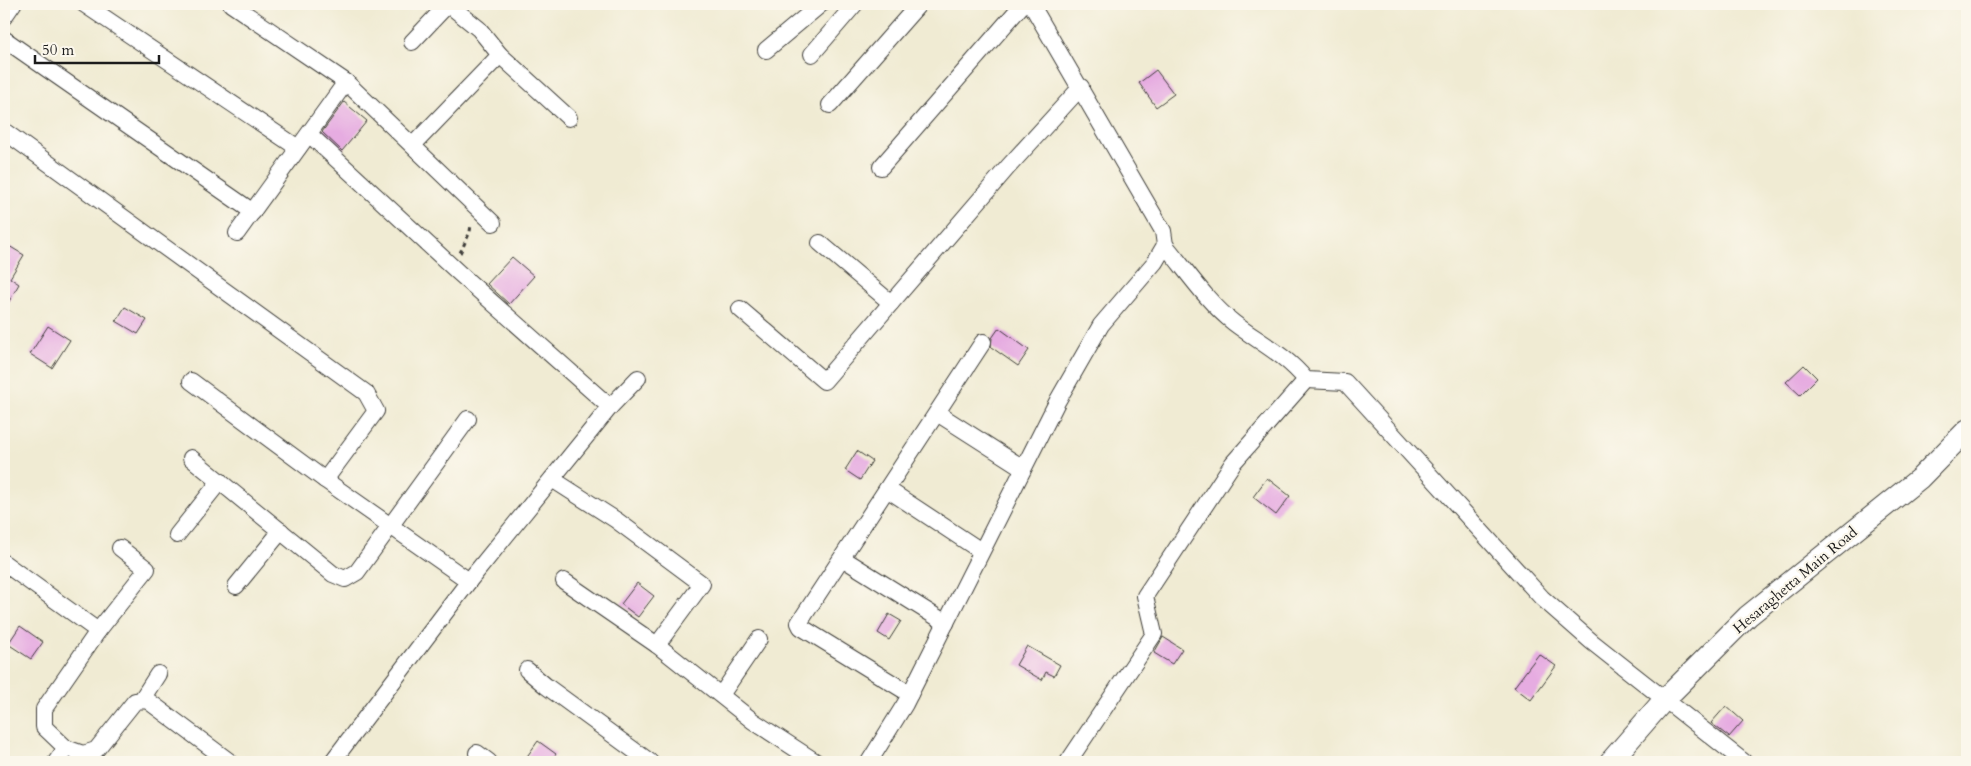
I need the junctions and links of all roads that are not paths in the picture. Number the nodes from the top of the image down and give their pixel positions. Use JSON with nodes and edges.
{"nodes":[{"id":1,"x":13,"y":4,"type":"edge"},
{"id":2,"x":84,"y":4,"type":"edge"},
{"id":3,"x":231,"y":4,"type":"edge"},
{"id":4,"x":448,"y":4,"type":"edge"},
{"id":5,"x":821,"y":4,"type":"edge"},
{"id":6,"x":855,"y":4,"type":"edge"},
{"id":7,"x":919,"y":4,"type":"edge"},
{"id":8,"x":1023,"y":4,"type":"edge"},
{"id":9,"x":1030,"y":4,"type":"edge"},
{"id":10,"x":4,"y":17,"type":"edge"},
{"id":11,"x":4,"y":40,"type":"edge"},
{"id":12,"x":412,"y":42,"type":"dead end"},
{"id":13,"x":766,"y":50,"type":"dead end"},
{"id":14,"x":812,"y":54,"type":"dead end"},
{"id":15,"x":500,"y":55,"type":"junction"},
{"id":16,"x":346,"y":82,"type":"junction"},
{"id":17,"x":1081,"y":87,"type":"junction"},
{"id":18,"x":830,"y":105,"type":"dead end"},
{"id":19,"x":569,"y":118,"type":"dead end"},
{"id":20,"x":4,"y":131,"type":"edge"},
{"id":21,"x":309,"y":134,"type":"junction"},
{"id":22,"x":413,"y":144,"type":"junction"},
{"id":23,"x":298,"y":148,"type":"junction"},
{"id":24,"x":881,"y":167,"type":"dead end"},
{"id":25,"x":253,"y":212,"type":"junction"},
{"id":26,"x":493,"y":223,"type":"dead end"},
{"id":27,"x":237,"y":233,"type":"dead end"},
{"id":28,"x":820,"y":243,"type":"dead end"},
{"id":29,"x":1166,"y":245,"type":"junction"},
{"id":30,"x":891,"y":303,"type":"junction"},
{"id":31,"x":740,"y":309,"type":"dead end"},
{"id":32,"x":983,"y":342,"type":"dead end"},
{"id":33,"x":638,"y":378,"type":"dead end"},
{"id":34,"x":191,"y":380,"type":"dead end"},
{"id":35,"x":1306,"y":380,"type":"junction"},
{"id":36,"x":610,"y":407,"type":"junction"},
{"id":37,"x":936,"y":413,"type":"junction"},
{"id":38,"x":468,"y":419,"type":"dead end"},
{"id":39,"x":1967,"y":430,"type":"edge"},
{"id":40,"x":191,"y":458,"type":"dead end"},
{"id":41,"x":1023,"y":468,"type":"junction"},
{"id":42,"x":552,"y":479,"type":"junction"},
{"id":43,"x":325,"y":480,"type":"junction"},
{"id":44,"x":220,"y":481,"type":"junction"},
{"id":45,"x":887,"y":489,"type":"junction"},
{"id":46,"x":390,"y":526,"type":"junction"},
{"id":47,"x":281,"y":531,"type":"junction"},
{"id":48,"x":177,"y":535,"type":"dead end"},
{"id":49,"x":120,"y":548,"type":"dead end"},
{"id":50,"x":981,"y":551,"type":"junction"},
{"id":51,"x":842,"y":558,"type":"junction"},
{"id":52,"x":4,"y":563,"type":"edge"},
{"id":53,"x":469,"y":582,"type":"junction"},
{"id":54,"x":564,"y":582,"type":"dead end"},
{"id":55,"x":236,"y":586,"type":"dead end"},
{"id":56,"x":946,"y":623,"type":"junction"},
{"id":57,"x":98,"y":632,"type":"junction"},
{"id":58,"x":759,"y":639,"type":"dead end"},
{"id":59,"x":657,"y":645,"type":"junction"},
{"id":60,"x":527,"y":670,"type":"dead end"},
{"id":61,"x":158,"y":674,"type":"dead end"},
{"id":62,"x":721,"y":694,"type":"junction"},
{"id":63,"x":910,"y":694,"type":"junction"},
{"id":64,"x":142,"y":699,"type":"junction"},
{"id":65,"x":1664,"y":700,"type":"junction"},
{"id":66,"x":66,"y":748,"type":"junction"},
{"id":67,"x":56,"y":762,"type":"edge"},
{"id":68,"x":230,"y":762,"type":"edge"},
{"id":69,"x":332,"y":762,"type":"edge"},
{"id":70,"x":650,"y":762,"type":"edge"},
{"id":71,"x":816,"y":762,"type":"edge"},
{"id":72,"x":869,"y":762,"type":"edge"},
{"id":73,"x":1068,"y":762,"type":"edge"},
{"id":74,"x":1610,"y":762,"type":"edge"},
{"id":75,"x":1744,"y":762,"type":"edge"}],
"edges":[{"from":1,"to":10,"type":"street"},
{"from":2,"to":23,"type":"street"},
{"from":3,"to":16,"type":"street"},
{"from":4,"to":12,"type":"street"},
{"from":4,"to":15,"type":"street"},
{"from":5,"to":13,"type":"street"},
{"from":6,"to":14,"type":"street"},
{"from":7,"to":18,"type":"street"},
{"from":8,"to":24,"type":"street"},
{"from":9,"to":17,"type":"street"},
{"from":11,"to":25,"type":"street"},
{"from":15,"to":19,"type":"street"},
{"from":15,"to":22,"type":"street"},
{"from":16,"to":21,"type":"street"},
{"from":16,"to":22,"type":"street"},
{"from":17,"to":29,"type":"street"},
{"from":17,"to":30,"type":"street"},
{"from":20,"to":43,"type":"street"},
{"from":21,"to":23,"type":"street"},
{"from":21,"to":36,"type":"street"},
{"from":22,"to":26,"type":"street"},
{"from":23,"to":25,"type":"street"},
{"from":25,"to":27,"type":"street"},
{"from":28,"to":30,"type":"street"},
{"from":29,"to":35,"type":"street"},
{"from":29,"to":41,"type":"street"},
{"from":30,"to":31,"type":"street"},
{"from":32,"to":37,"type":"street"},
{"from":33,"to":36,"type":"street"},
{"from":34,"to":43,"type":"street"},
{"from":35,"to":65,"type":"street"},
{"from":35,"to":73,"type":"street"},
{"from":36,"to":42,"type":"street"},
{"from":37,"to":41,"type":"street"},
{"from":37,"to":45,"type":"street"},
{"from":38,"to":46,"type":"street"},
{"from":39,"to":65,"type":"main road","name":"Hesaraghetta Main Road"},
{"from":40,"to":44,"type":"street"},
{"from":41,"to":50,"type":"street"},
{"from":42,"to":53,"type":"street"},
{"from":42,"to":59,"type":"street"},
{"from":43,"to":46,"type":"street"},
{"from":44,"to":47,"type":"street"},
{"from":44,"to":48,"type":"street"},
{"from":45,"to":50,"type":"street"},
{"from":45,"to":51,"type":"street"},
{"from":46,"to":47,"type":"street"},
{"from":46,"to":53,"type":"street"},
{"from":47,"to":55,"type":"street"},
{"from":49,"to":57,"type":"street"},
{"from":50,"to":56,"type":"street"},
{"from":51,"to":56,"type":"street"},
{"from":51,"to":63,"type":"street"},
{"from":52,"to":57,"type":"street"},
{"from":53,"to":69,"type":"street"},
{"from":54,"to":59,"type":"street"},
{"from":56,"to":63,"type":"street"},
{"from":57,"to":66,"type":"street"},
{"from":58,"to":62,"type":"street"},
{"from":59,"to":62,"type":"street"},
{"from":60,"to":70,"type":"street"},
{"from":61,"to":64,"type":"street"},
{"from":62,"to":71,"type":"street"},
{"from":63,"to":72,"type":"street"},
{"from":64,"to":66,"type":"street"},
{"from":64,"to":68,"type":"street"},
{"from":65,"to":74,"type":"main road","name":"Hesaraghetta Main Road"},
{"from":65,"to":75,"type":"street"},
{"from":66,"to":67,"type":"street"}]}
